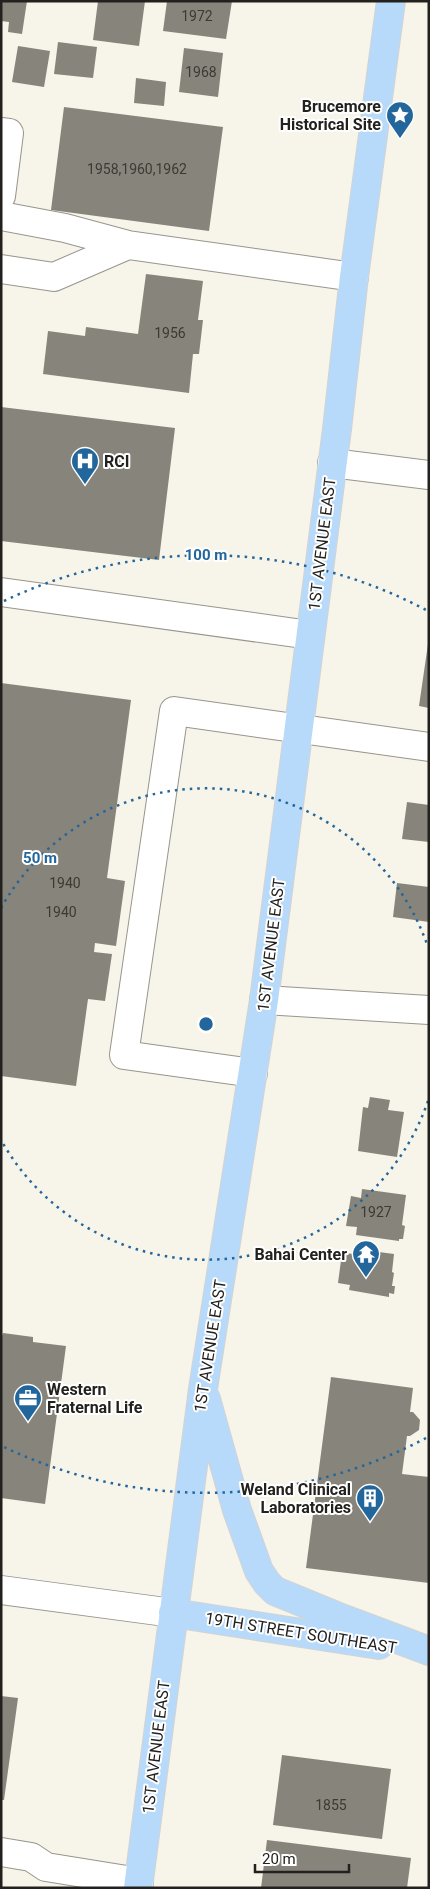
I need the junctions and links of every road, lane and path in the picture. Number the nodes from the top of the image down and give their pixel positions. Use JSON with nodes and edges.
{"nodes":[{"id":1,"x":390,"y":1,"type":"edge"},
{"id":2,"x":1,"y":132,"type":"edge"},
{"id":3,"x":1,"y":196,"type":"edge"},
{"id":4,"x":1,"y":216,"type":"edge"},
{"id":5,"x":128,"y":245,"type":"junction"},
{"id":6,"x":1,"y":269,"type":"edge"},
{"id":7,"x":354,"y":277,"type":"junction"},
{"id":8,"x":332,"y":463,"type":"junction"},
{"id":9,"x":429,"y":475,"type":"edge"},
{"id":10,"x":1,"y":592,"type":"edge"},
{"id":11,"x":310,"y":635,"type":"junction"},
{"id":12,"x":298,"y":729,"type":"junction"},
{"id":13,"x":429,"y":748,"type":"edge"},
{"id":14,"x":264,"y":1000,"type":"junction"},
{"id":15,"x":429,"y":1010,"type":"edge"},
{"id":16,"x":253,"y":1073,"type":"junction"},
{"id":17,"x":203,"y":1389,"type":"junction"},
{"id":18,"x":1,"y":1590,"type":"edge"},
{"id":19,"x":173,"y":1613,"type":"junction"},
{"id":20,"x":429,"y":1652,"type":"edge"},
{"id":21,"x":1,"y":1852,"type":"edge"},
{"id":22,"x":138,"y":1885,"type":"edge"}],
"edges":[{"from":1,"to":7,"type":"main road","name":"1ST AVENUE EAST"},
{"from":2,"to":3,"type":"street"},
{"from":4,"to":5,"type":"street"},
{"from":5,"to":6,"type":"street"},
{"from":5,"to":7,"type":"street"},
{"from":7,"to":8,"type":"main road","name":"1ST AVENUE EAST"},
{"from":8,"to":9,"type":"street"},
{"from":8,"to":11,"type":"main road","name":"1ST AVENUE EAST"},
{"from":10,"to":11,"type":"street"},
{"from":11,"to":12,"type":"main road","name":"1ST AVENUE EAST"},
{"from":12,"to":13,"type":"street"},
{"from":12,"to":14,"type":"main road","name":"1ST AVENUE EAST"},
{"from":12,"to":16,"type":"street"},
{"from":14,"to":15,"type":"street"},
{"from":14,"to":16,"type":"main road","name":"1ST AVENUE EAST"},
{"from":16,"to":17,"type":"main road","name":"1ST AVENUE EAST"},
{"from":17,"to":19,"type":"main road","name":"1ST AVENUE EAST"},
{"from":17,"to":20,"type":"main road","name":"19TH STREET SOUTHEAST"},
{"from":18,"to":19,"type":"street"},
{"from":19,"to":20,"type":"main road","name":"19TH STREET SOUTHEAST"},
{"from":19,"to":22,"type":"main road","name":"1ST AVENUE EAST"},
{"from":21,"to":22,"type":"street"}]}
